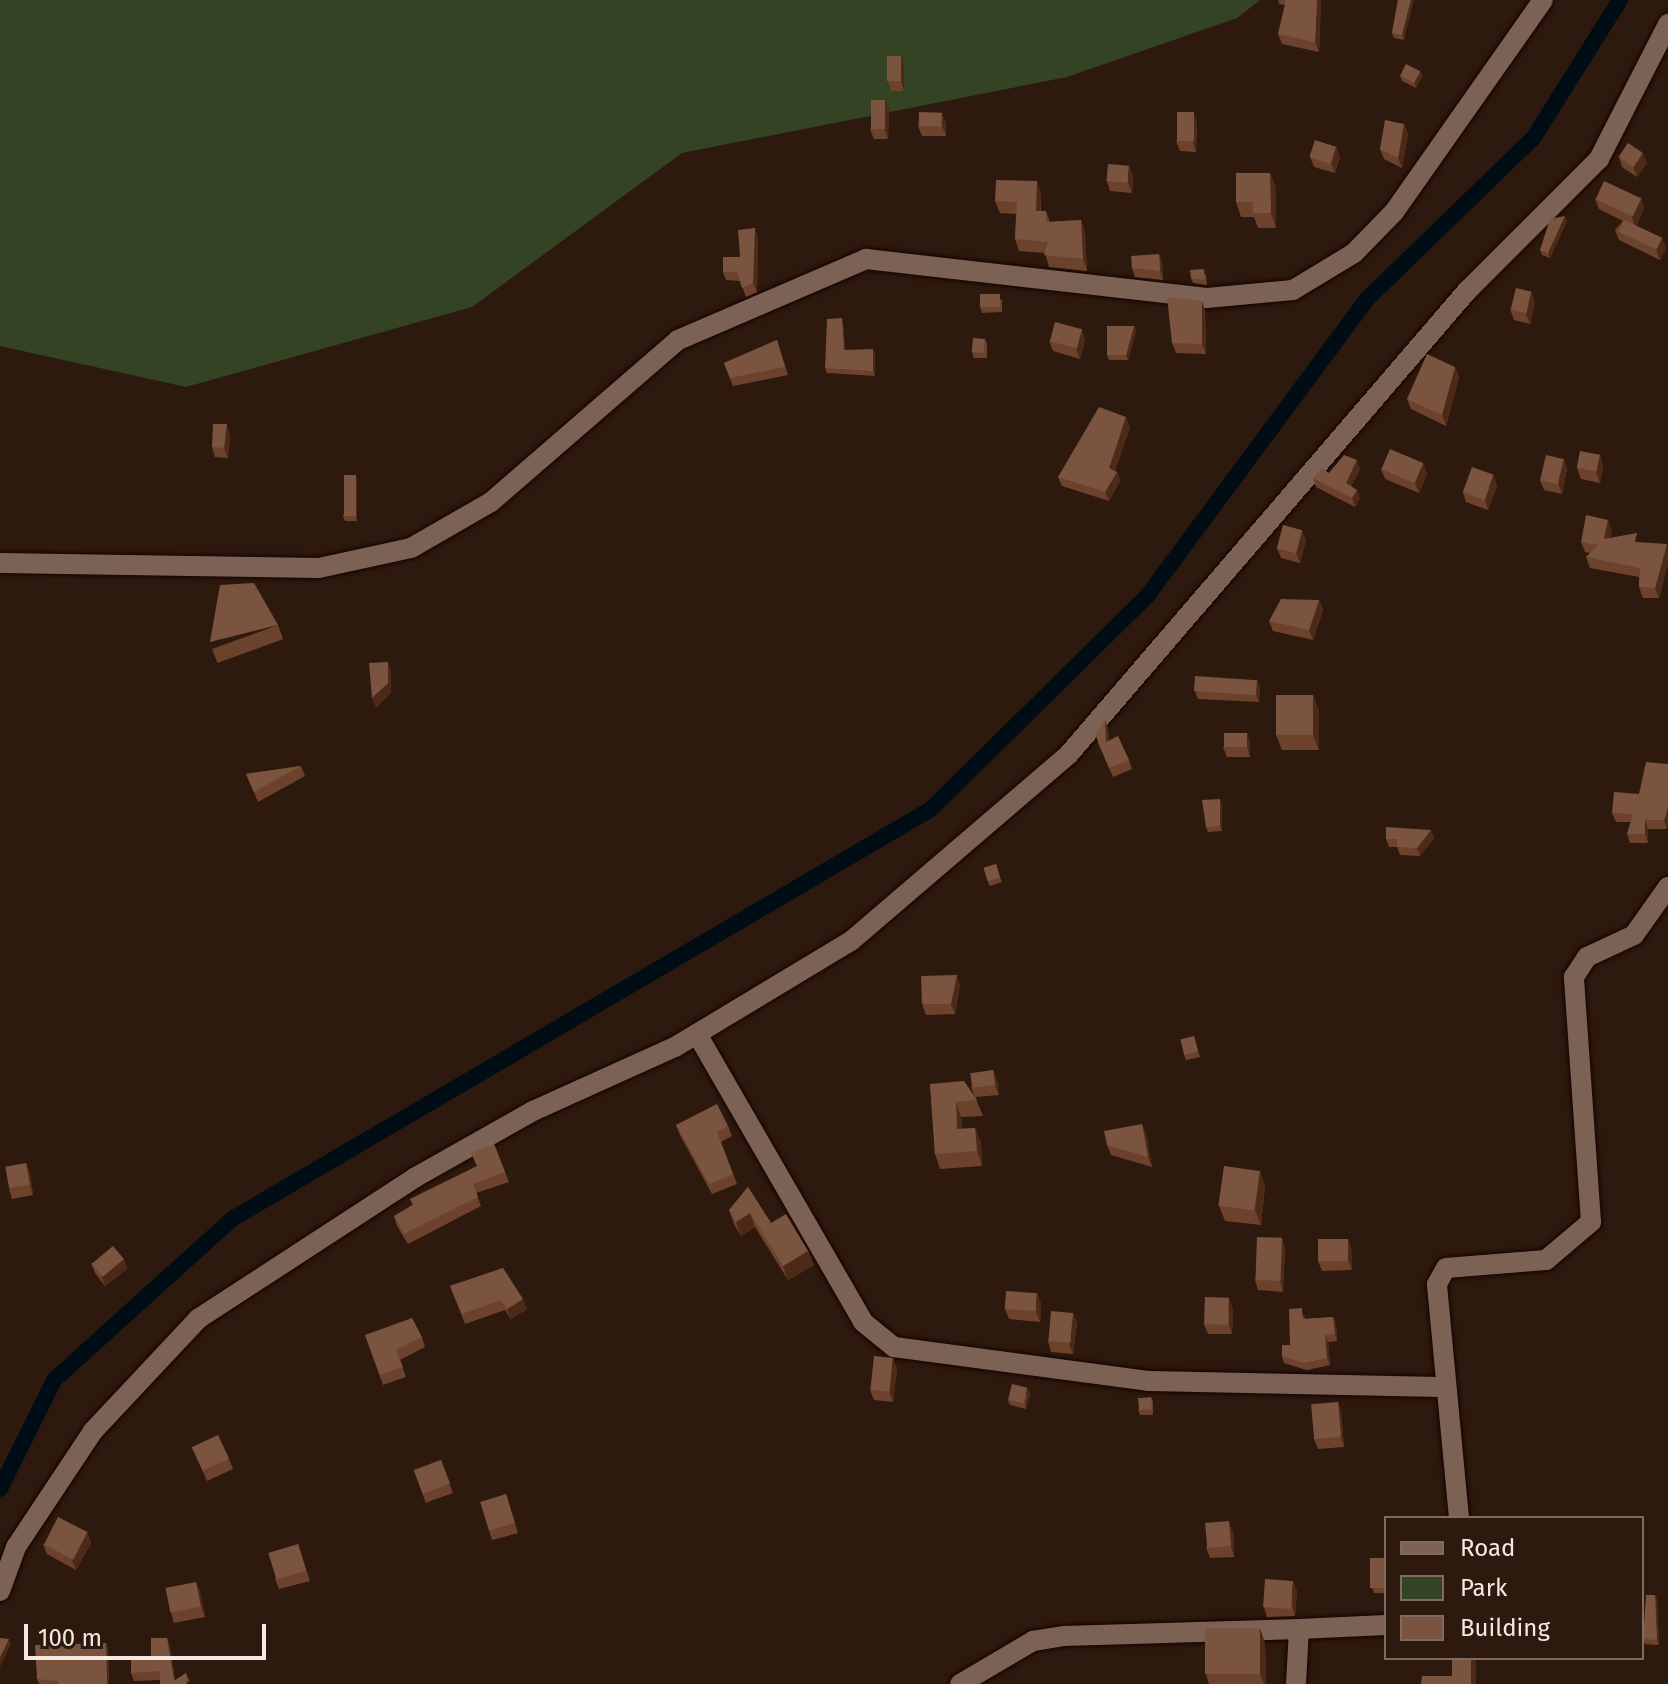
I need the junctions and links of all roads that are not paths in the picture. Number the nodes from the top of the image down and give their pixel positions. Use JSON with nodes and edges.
{"nodes":[{"id":1,"x":1543,"y":0,"type":"edge"},
{"id":2,"x":1668,"y":24,"type":"edge"},
{"id":3,"x":0,"y":563,"type":"edge"},
{"id":4,"x":1668,"y":887,"type":"edge"},
{"id":5,"x":697,"y":1034,"type":"junction"},
{"id":6,"x":1442,"y":1387,"type":"junction"},
{"id":7,"x":1459,"y":1516,"type":"edge"},
{"id":8,"x":0,"y":1591,"type":"edge"},
{"id":9,"x":1384,"y":1625,"type":"edge"},
{"id":10,"x":1299,"y":1629,"type":"junction"},
{"id":11,"x":960,"y":1684,"type":"edge"},
{"id":12,"x":1296,"y":1684,"type":"edge"}],
"edges":[{"from":1,"to":3,"type":"street"},
{"from":2,"to":5,"type":"street"},
{"from":4,"to":6,"type":"street"},
{"from":5,"to":6,"type":"street"},
{"from":5,"to":8,"type":"street"},
{"from":6,"to":7,"type":"street"},
{"from":9,"to":10,"type":"street"},
{"from":10,"to":11,"type":"street"},
{"from":10,"to":12,"type":"street"}]}
